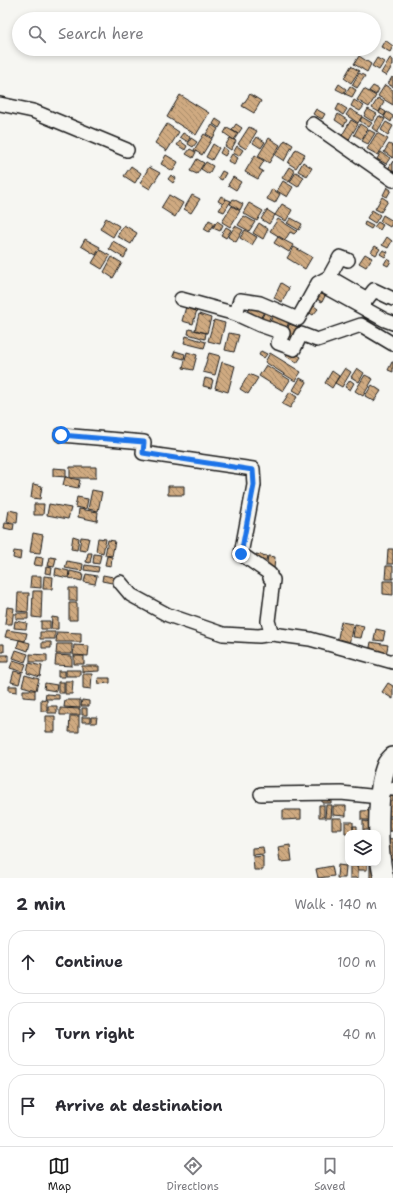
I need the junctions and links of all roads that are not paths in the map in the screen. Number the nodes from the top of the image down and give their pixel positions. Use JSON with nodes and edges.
{"nodes":[{"id":1,"x":0,"y":104,"type":"edge"},
{"id":2,"x":313,"y":124,"type":"dead end"},
{"id":3,"x":127,"y":150,"type":"dead end"},
{"id":4,"x":393,"y":180,"type":"edge"},
{"id":5,"x":348,"y":260,"type":"dead end"},
{"id":6,"x":324,"y":280,"type":"junction"},
{"id":7,"x":181,"y":299,"type":"dead end"},
{"id":8,"x":393,"y":299,"type":"edge"},
{"id":9,"x":236,"y":314,"type":"junction"},
{"id":10,"x":393,"y":323,"type":"edge"},
{"id":11,"x":393,"y":344,"type":"edge"},
{"id":12,"x":61,"y":435,"type":"dead end"},
{"id":13,"x":120,"y":582,"type":"dead end"},
{"id":14,"x":272,"y":634,"type":"junction"},
{"id":15,"x":393,"y":662,"type":"edge"},
{"id":16,"x":393,"y":758,"type":"edge"},
{"id":17,"x":386,"y":793,"type":"edge"},
{"id":18,"x":261,"y":794,"type":"dead end"},
{"id":19,"x":384,"y":878,"type":"edge"}],
"edges":[{"from":1,"to":3,"type":"street"},
{"from":2,"to":4,"type":"street"},
{"from":5,"to":6,"type":"street"},
{"from":6,"to":8,"type":"street"},
{"from":6,"to":9,"type":"street"},
{"from":6,"to":10,"type":"street"},
{"from":7,"to":9,"type":"street"},
{"from":9,"to":11,"type":"street"},
{"from":12,"to":14,"type":"street"},
{"from":13,"to":14,"type":"street"},
{"from":14,"to":15,"type":"street"},
{"from":16,"to":17,"type":"street"},
{"from":17,"to":18,"type":"street"},
{"from":17,"to":19,"type":"street"}]}
